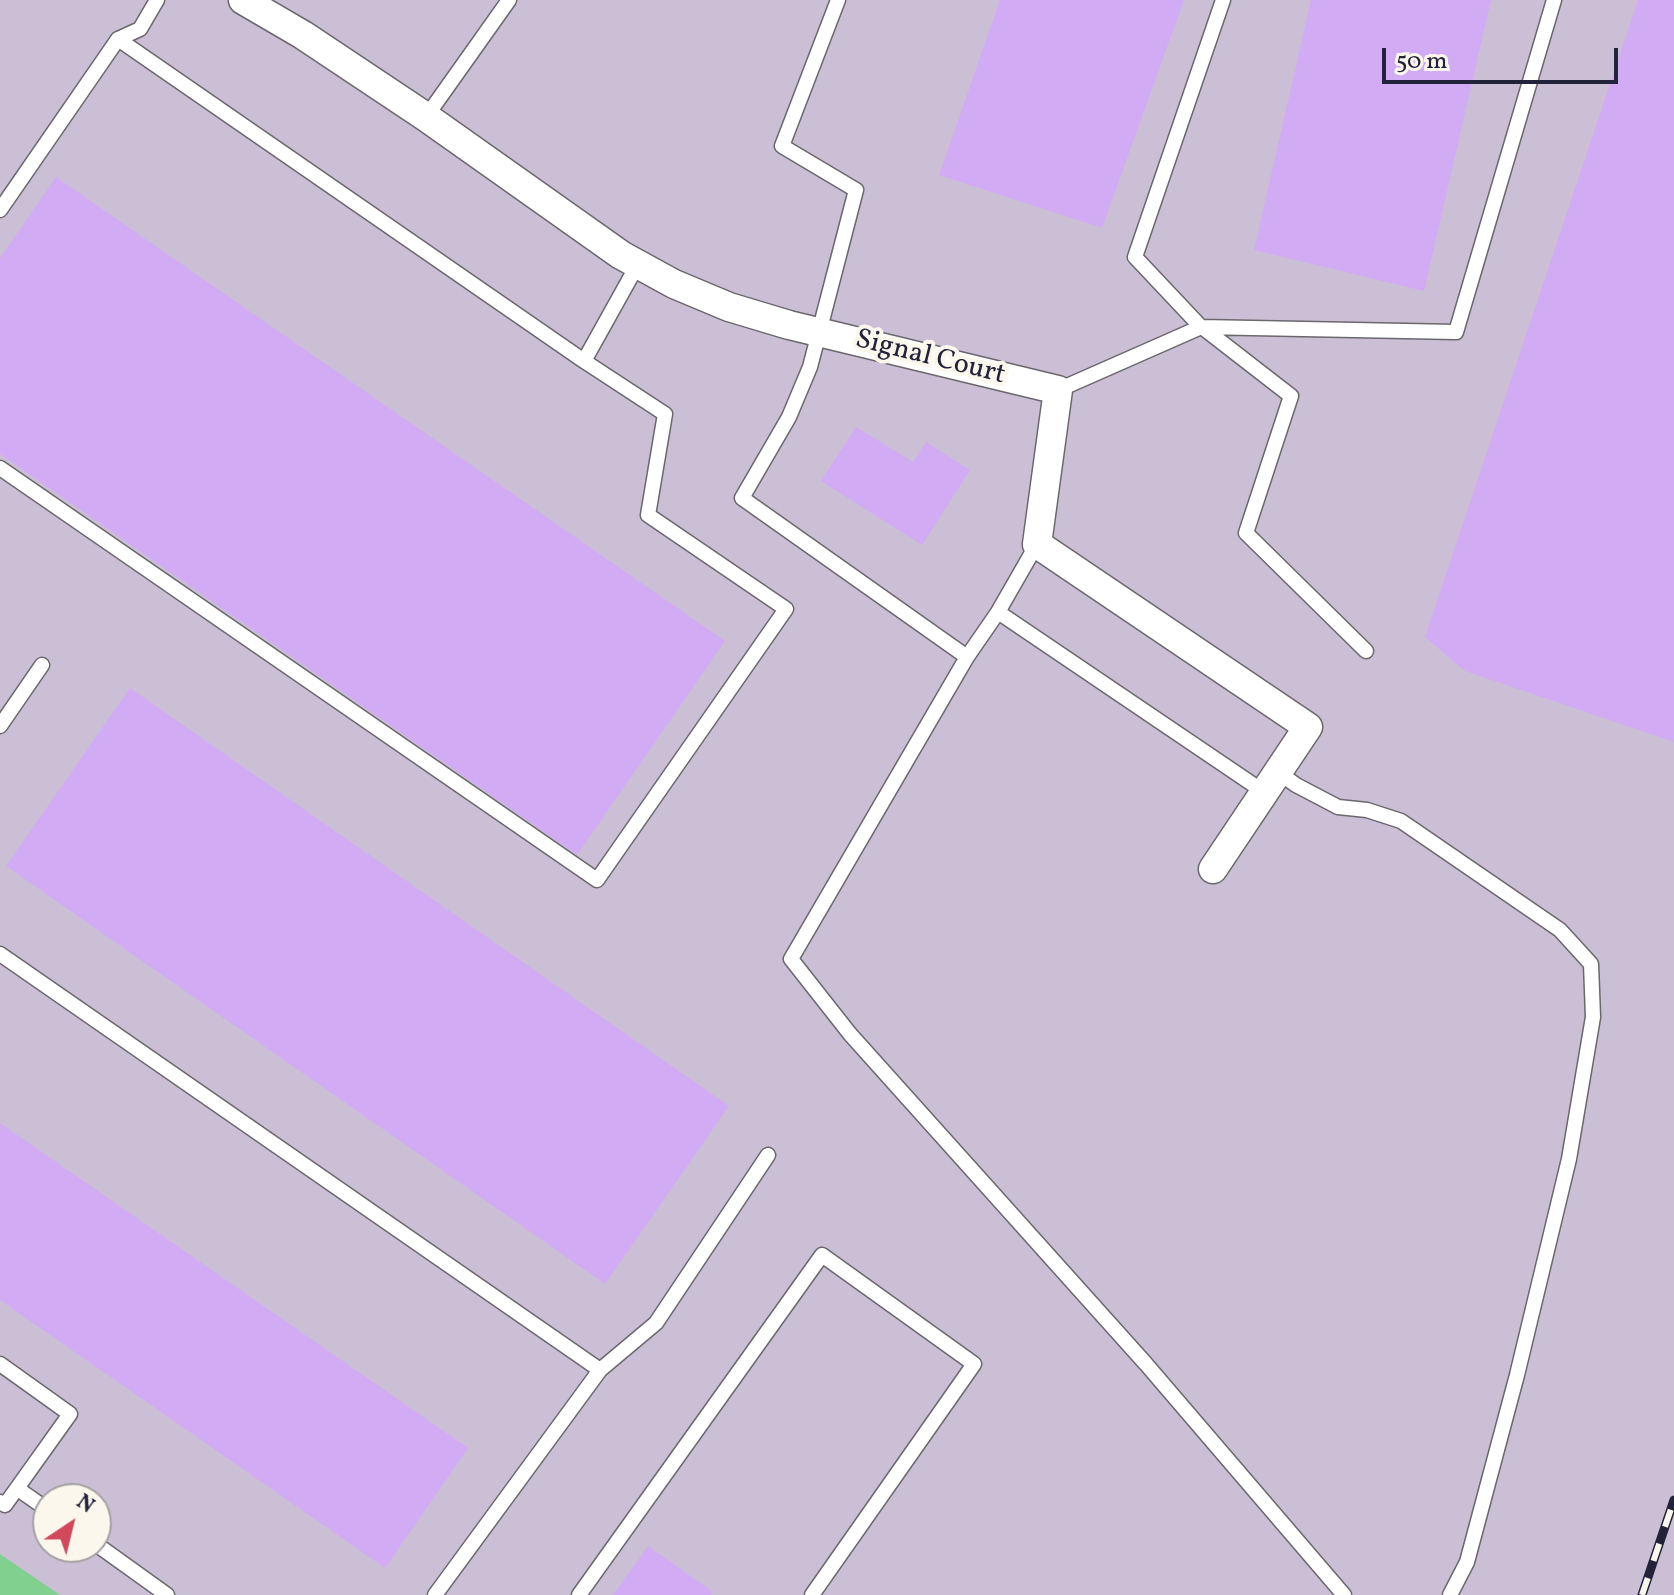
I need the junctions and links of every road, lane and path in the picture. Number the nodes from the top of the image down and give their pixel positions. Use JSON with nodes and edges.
{"nodes":[{"id":1,"x":157,"y":0,"type":"edge"},
{"id":2,"x":243,"y":0,"type":"edge"},
{"id":3,"x":509,"y":0,"type":"edge"},
{"id":4,"x":838,"y":0,"type":"edge"},
{"id":5,"x":1223,"y":0,"type":"edge"},
{"id":6,"x":1554,"y":0,"type":"edge"},
{"id":7,"x":118,"y":39,"type":"junction"},
{"id":8,"x":426,"y":117,"type":"junction"},
{"id":9,"x":0,"y":210,"type":"edge"},
{"id":10,"x":638,"y":264,"type":"junction"},
{"id":11,"x":1201,"y":327,"type":"junction"},
{"id":12,"x":820,"y":333,"type":"junction"},
{"id":13,"x":584,"y":361,"type":"junction"},
{"id":14,"x":1058,"y":390,"type":"junction"},
{"id":15,"x":0,"y":468,"type":"edge"},
{"id":16,"x":1037,"y":544,"type":"junction"},
{"id":17,"x":998,"y":612,"type":"junction"},
{"id":18,"x":1366,"y":651,"type":"dead end"},
{"id":19,"x":967,"y":657,"type":"junction"},
{"id":20,"x":42,"y":665,"type":"dead end"},
{"id":21,"x":0,"y":726,"type":"edge"},
{"id":22,"x":1271,"y":782,"type":"junction"},
{"id":23,"x":1213,"y":869,"type":"dead end"},
{"id":24,"x":0,"y":954,"type":"edge"},
{"id":25,"x":768,"y":1155,"type":"dead end"},
{"id":26,"x":0,"y":1364,"type":"edge"},
{"id":27,"x":600,"y":1370,"type":"junction"},
{"id":28,"x":18,"y":1489,"type":"junction"},
{"id":29,"x":32,"y":1499,"type":"edge"},
{"id":30,"x":0,"y":1502,"type":"edge"},
{"id":31,"x":112,"y":1555,"type":"edge"},
{"id":32,"x":167,"y":1595,"type":"edge"},
{"id":33,"x":435,"y":1595,"type":"edge"},
{"id":34,"x":579,"y":1595,"type":"edge"},
{"id":35,"x":812,"y":1595,"type":"edge"},
{"id":36,"x":1344,"y":1595,"type":"edge"},
{"id":37,"x":1450,"y":1595,"type":"edge"}],
"edges":[{"from":1,"to":7,"type":"lane"},
{"from":2,"to":8,"type":"street","name":"Signal Court"},
{"from":3,"to":8,"type":"lane"},
{"from":4,"to":12,"type":"lane"},
{"from":5,"to":11,"type":"lane"},
{"from":6,"to":11,"type":"lane"},
{"from":7,"to":9,"type":"lane"},
{"from":7,"to":13,"type":"lane"},
{"from":8,"to":10,"type":"street","name":"Signal Court"},
{"from":10,"to":12,"type":"street","name":"Signal Court"},
{"from":10,"to":13,"type":"lane"},
{"from":11,"to":14,"type":"lane"},
{"from":11,"to":18,"type":"lane"},
{"from":12,"to":14,"type":"street","name":"Signal Court"},
{"from":12,"to":19,"type":"lane"},
{"from":13,"to":15,"type":"lane"},
{"from":14,"to":16,"type":"street"},
{"from":16,"to":17,"type":"lane"},
{"from":16,"to":22,"type":"street"},
{"from":17,"to":19,"type":"lane"},
{"from":17,"to":22,"type":"lane"},
{"from":19,"to":36,"type":"lane"},
{"from":20,"to":21,"type":"lane"},
{"from":22,"to":23,"type":"street"},
{"from":22,"to":37,"type":"lane"},
{"from":24,"to":27,"type":"lane"},
{"from":25,"to":27,"type":"lane"},
{"from":26,"to":28,"type":"lane"},
{"from":27,"to":33,"type":"lane"},
{"from":28,"to":29,"type":"lane"},
{"from":28,"to":30,"type":"lane"},
{"from":31,"to":32,"type":"lane"},
{"from":34,"to":35,"type":"lane"}]}
